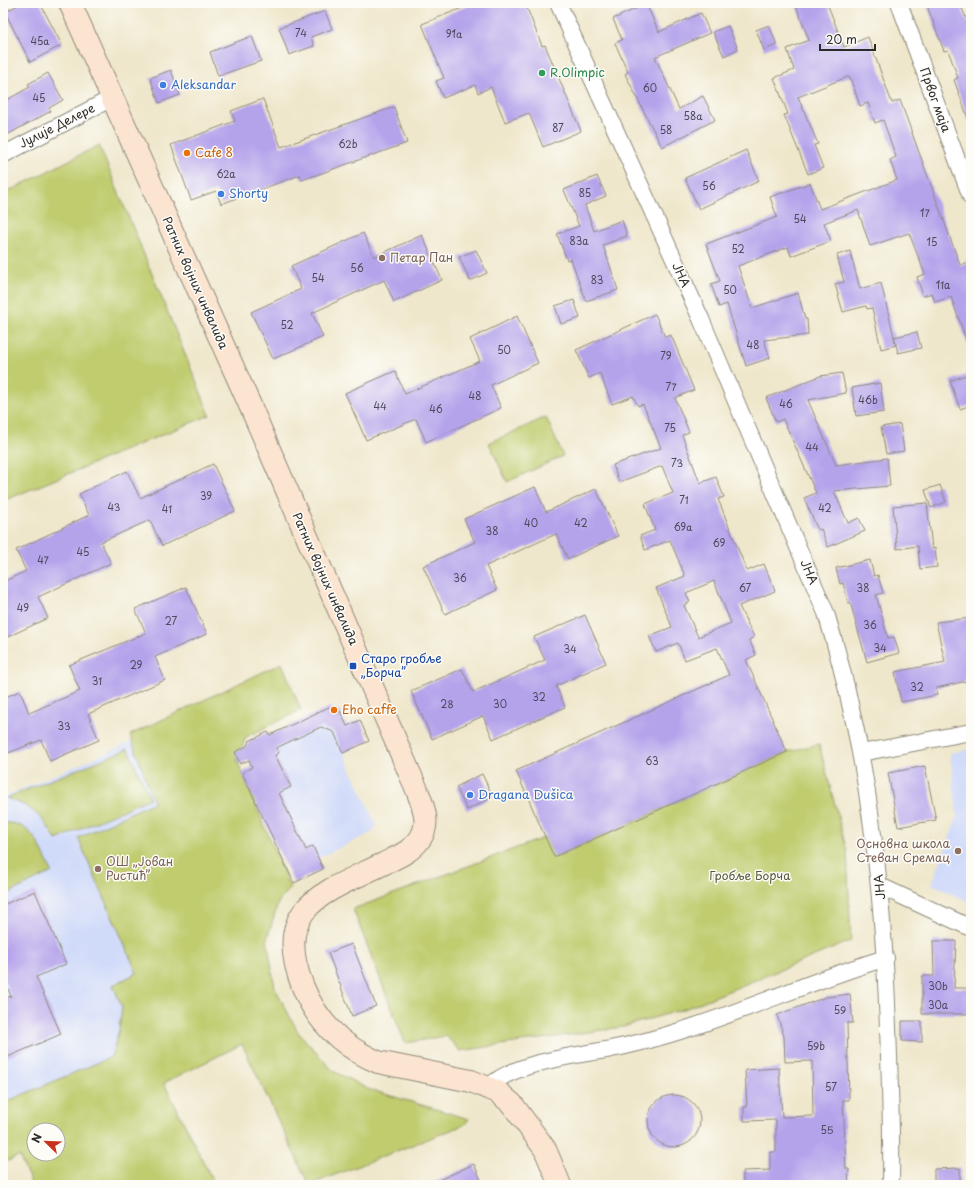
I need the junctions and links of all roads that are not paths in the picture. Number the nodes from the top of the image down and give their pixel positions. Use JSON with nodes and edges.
{"nodes":[{"id":1,"x":70,"y":3,"type":"edge"},
{"id":2,"x":558,"y":3,"type":"edge"},
{"id":3,"x":899,"y":3,"type":"edge"},
{"id":4,"x":112,"y":98,"type":"junction"},
{"id":5,"x":3,"y":155,"type":"edge"},
{"id":6,"x":971,"y":197,"type":"edge"},
{"id":7,"x":971,"y":732,"type":"edge"},
{"id":8,"x":861,"y":753,"type":"junction"},
{"id":9,"x":880,"y":886,"type":"junction"},
{"id":10,"x":971,"y":928,"type":"edge"},
{"id":11,"x":886,"y":958,"type":"junction"},
{"id":12,"x":489,"y":1087,"type":"junction"},
{"id":13,"x":560,"y":1185,"type":"edge"},
{"id":14,"x":891,"y":1185,"type":"edge"}],
"edges":[{"from":1,"to":4,"type":"street","name":"Ратних војних инвалида"},
{"from":2,"to":8,"type":"street","name":"ЈНА"},
{"from":3,"to":6,"type":"street","name":"Првог маја"},
{"from":4,"to":5,"type":"street","name":"Јулије Делере"},
{"from":4,"to":12,"type":"street","name":"Ратних војних инвалида"},
{"from":7,"to":8,"type":"street"},
{"from":8,"to":9,"type":"street","name":"ЈНА"},
{"from":9,"to":10,"type":"street"},
{"from":9,"to":11,"type":"street","name":"ЈНА"},
{"from":11,"to":12,"type":"street"},
{"from":11,"to":14,"type":"street","name":"ЈНА"},
{"from":12,"to":13,"type":"street","name":"Ратних војних инвалида"}]}
